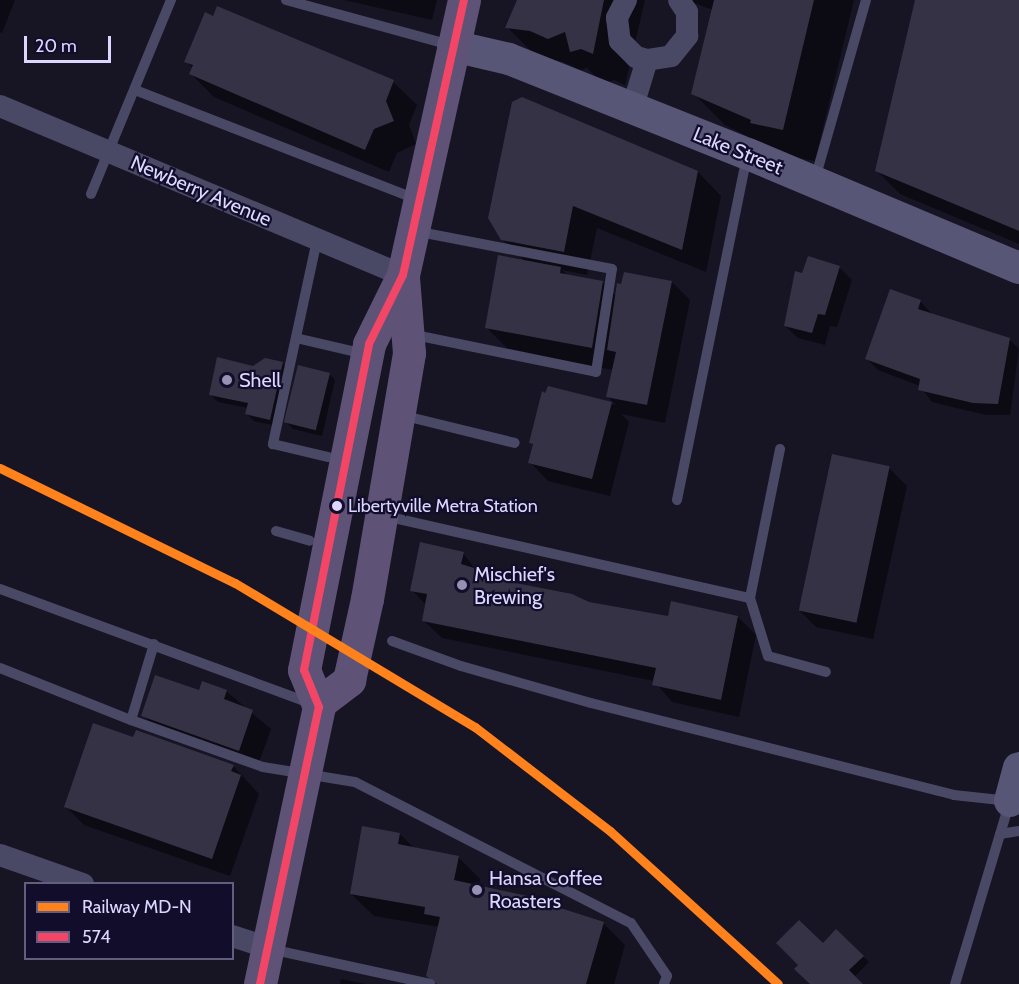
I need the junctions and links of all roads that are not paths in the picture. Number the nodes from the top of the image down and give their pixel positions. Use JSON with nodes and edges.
{"nodes":[{"id":1,"x":171,"y":0,"type":"edge"},
{"id":2,"x":286,"y":0,"type":"edge"},
{"id":3,"x":464,"y":0,"type":"edge"},
{"id":4,"x":626,"y":0,"type":"edge"},
{"id":5,"x":679,"y":0,"type":"edge"},
{"id":6,"x":867,"y":0,"type":"edge"},
{"id":7,"x":453,"y":46,"type":"junction"},
{"id":8,"x":647,"y":60,"type":"junction"},
{"id":9,"x":135,"y":90,"type":"junction"},
{"id":10,"x":0,"y":106,"type":"edge"},
{"id":11,"x":632,"y":109,"type":"junction"},
{"id":12,"x":111,"y":152,"type":"junction"},
{"id":13,"x":748,"y":154,"type":"junction"},
{"id":14,"x":814,"y":182,"type":"junction"},
{"id":15,"x":91,"y":194,"type":"dead end"},
{"id":16,"x":416,"y":215,"type":"junction"},
{"id":17,"x":317,"y":240,"type":"junction"},
{"id":18,"x":1019,"y":268,"type":"edge"},
{"id":19,"x":403,"y":275,"type":"junction"},
{"id":20,"x":407,"y":333,"type":"junction"},
{"id":21,"x":296,"y":338,"type":"junction"},
{"id":22,"x":367,"y":355,"type":"junction"},
{"id":23,"x":398,"y":414,"type":"junction"},
{"id":24,"x":514,"y":443,"type":"dead end"},
{"id":25,"x":780,"y":449,"type":"dead end"},
{"id":26,"x":328,"y":457,"type":"dead end"},
{"id":27,"x":676,"y":500,"type":"dead end"},
{"id":28,"x":381,"y":516,"type":"junction"},
{"id":29,"x":276,"y":531,"type":"dead end"},
{"id":30,"x":310,"y":541,"type":"dead end"},
{"id":31,"x":0,"y":589,"type":"edge"},
{"id":32,"x":750,"y":598,"type":"junction"},
{"id":33,"x":392,"y":641,"type":"dead end"},
{"id":34,"x":154,"y":644,"type":"junction"},
{"id":35,"x":0,"y":668,"type":"edge"},
{"id":36,"x":826,"y":672,"type":"dead end"},
{"id":37,"x":319,"y":705,"type":"junction"},
{"id":38,"x":131,"y":720,"type":"junction"},
{"id":39,"x":1019,"y":768,"type":"edge"},
{"id":40,"x":305,"y":773,"type":"junction"},
{"id":41,"x":1010,"y":801,"type":"junction"},
{"id":42,"x":1019,"y":831,"type":"edge"},
{"id":43,"x":1000,"y":834,"type":"junction"},
{"id":44,"x":0,"y":855,"type":"edge"},
{"id":45,"x":77,"y":882,"type":"edge"},
{"id":46,"x":234,"y":937,"type":"edge"},
{"id":47,"x":268,"y":948,"type":"junction"},
{"id":48,"x":260,"y":984,"type":"edge"},
{"id":49,"x":430,"y":984,"type":"edge"},
{"id":50,"x":664,"y":984,"type":"edge"},
{"id":51,"x":955,"y":984,"type":"edge"}],
"edges":[{"from":1,"to":9,"type":"lane"},
{"from":2,"to":7,"type":"lane"},
{"from":3,"to":7,"type":"main road"},
{"from":4,"to":8,"type":"street"},
{"from":5,"to":8,"type":"street"},
{"from":6,"to":14,"type":"lane"},
{"from":7,"to":11,"type":"street","name":"Lake Street"},
{"from":7,"to":16,"type":"main road"},
{"from":8,"to":11,"type":"street"},
{"from":9,"to":12,"type":"lane"},
{"from":9,"to":16,"type":"lane"},
{"from":10,"to":12,"type":"street","name":"Newberry Avenue"},
{"from":11,"to":13,"type":"street","name":"Lake Street"},
{"from":12,"to":15,"type":"lane"},
{"from":12,"to":17,"type":"street","name":"Newberry Avenue"},
{"from":13,"to":14,"type":"street","name":"Lake Street"},
{"from":13,"to":27,"type":"lane"},
{"from":14,"to":18,"type":"street","name":"Lake Street"},
{"from":16,"to":19,"type":"main road"},
{"from":16,"to":20,"type":"lane"},
{"from":17,"to":19,"type":"street","name":"Newberry Avenue"},
{"from":17,"to":21,"type":"lane"},
{"from":19,"to":20,"type":"main road"},
{"from":19,"to":22,"type":"main road"},
{"from":20,"to":23,"type":"main road"},
{"from":21,"to":22,"type":"lane"},
{"from":21,"to":26,"type":"lane"},
{"from":22,"to":37,"type":"main road"},
{"from":23,"to":24,"type":"lane"},
{"from":23,"to":28,"type":"main road"},
{"from":25,"to":32,"type":"lane"},
{"from":28,"to":32,"type":"lane"},
{"from":28,"to":37,"type":"main road"},
{"from":29,"to":30,"type":"lane"},
{"from":31,"to":34,"type":"lane"},
{"from":32,"to":36,"type":"lane"},
{"from":33,"to":41,"type":"lane"},
{"from":34,"to":37,"type":"lane"},
{"from":34,"to":38,"type":"lane"},
{"from":35,"to":38,"type":"lane"},
{"from":37,"to":40,"type":"main road"},
{"from":38,"to":40,"type":"lane"},
{"from":39,"to":41,"type":"street"},
{"from":40,"to":47,"type":"main road"},
{"from":40,"to":50,"type":"lane"},
{"from":41,"to":43,"type":"lane"},
{"from":42,"to":43,"type":"lane"},
{"from":43,"to":51,"type":"lane"},
{"from":44,"to":45,"type":"street"},
{"from":46,"to":47,"type":"street"},
{"from":47,"to":48,"type":"main road"},
{"from":47,"to":49,"type":"lane"}]}
